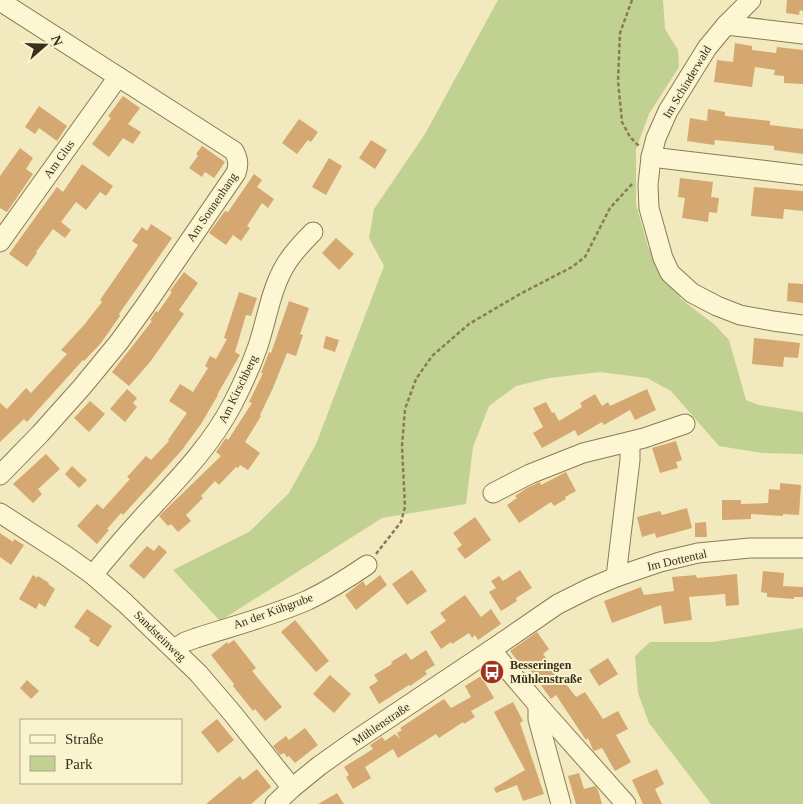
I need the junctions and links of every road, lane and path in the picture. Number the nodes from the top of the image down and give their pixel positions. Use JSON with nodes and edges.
{"nodes":[{"id":1,"x":632,"y":0,"type":"edge"},
{"id":2,"x":751,"y":0,"type":"edge"},
{"id":3,"x":0,"y":1,"type":"edge"},
{"id":4,"x":726,"y":25,"type":"junction"},
{"id":5,"x":803,"y":34,"type":"edge"},
{"id":6,"x":118,"y":77,"type":"junction"},
{"id":7,"x":651,"y":157,"type":"junction"},
{"id":8,"x":803,"y":175,"type":"edge"},
{"id":9,"x":632,"y":184,"type":"dead end"},
{"id":10,"x":313,"y":232,"type":"dead end"},
{"id":11,"x":0,"y":242,"type":"edge"},
{"id":12,"x":803,"y":325,"type":"edge"},
{"id":13,"x":685,"y":424,"type":"dead end"},
{"id":14,"x":630,"y":442,"type":"junction"},
{"id":15,"x":0,"y":475,"type":"edge"},
{"id":16,"x":493,"y":493,"type":"dead end"},
{"id":17,"x":0,"y":513,"type":"edge"},
{"id":18,"x":803,"y":548,"type":"edge"},
{"id":19,"x":367,"y":565,"type":"joint"},
{"id":20,"x":92,"y":575,"type":"junction"},
{"id":21,"x":616,"y":577,"type":"junction"},
{"id":22,"x":558,"y":604,"type":"joint"},
{"id":23,"x":174,"y":649,"type":"junction"},
{"id":24,"x":492,"y":650,"type":"junction"},
{"id":25,"x":538,"y":705,"type":"junction"},
{"id":26,"x":292,"y":788,"type":"junction"},
{"id":27,"x":275,"y":804,"type":"edge"},
{"id":28,"x":561,"y":804,"type":"edge"},
{"id":29,"x":626,"y":804,"type":"edge"}],
"edges":[{"from":1,"to":7,"type":"path"},
{"from":2,"to":4,"type":"street","name":"Im Schinderwald"},
{"from":3,"to":6,"type":"street","name":"Am Sonnenhang"},
{"from":4,"to":5,"type":"street"},
{"from":4,"to":7,"type":"street","name":"Im Schinderwald"},
{"from":6,"to":11,"type":"street","name":"Am Glus"},
{"from":6,"to":15,"type":"street","name":"Am Sonnenhang"},
{"from":7,"to":8,"type":"street"},
{"from":7,"to":12,"type":"street","name":"Im Schinderwald"},
{"from":9,"to":19,"type":"path"},
{"from":10,"to":20,"type":"street","name":"Am Kirschberg"},
{"from":13,"to":14,"type":"street"},
{"from":14,"to":16,"type":"street"},
{"from":14,"to":21,"type":"street"},
{"from":17,"to":20,"type":"street","name":"Sandsteinweg"},
{"from":18,"to":21,"type":"street","name":"Im Dottental"},
{"from":19,"to":23,"type":"street","name":"An der Kühgrube"},
{"from":20,"to":23,"type":"street","name":"Sandsteinweg"},
{"from":21,"to":22,"type":"street","name":"Im Dottental"},
{"from":22,"to":24,"type":"street","name":"Mühlenstraße"},
{"from":23,"to":26,"type":"street","name":"Sandsteinweg"},
{"from":24,"to":25,"type":"street"},
{"from":24,"to":26,"type":"street","name":"Mühlenstraße"},
{"from":25,"to":28,"type":"street"},
{"from":25,"to":29,"type":"street"},
{"from":26,"to":27,"type":"street","name":"Mühlenstraße"}]}
